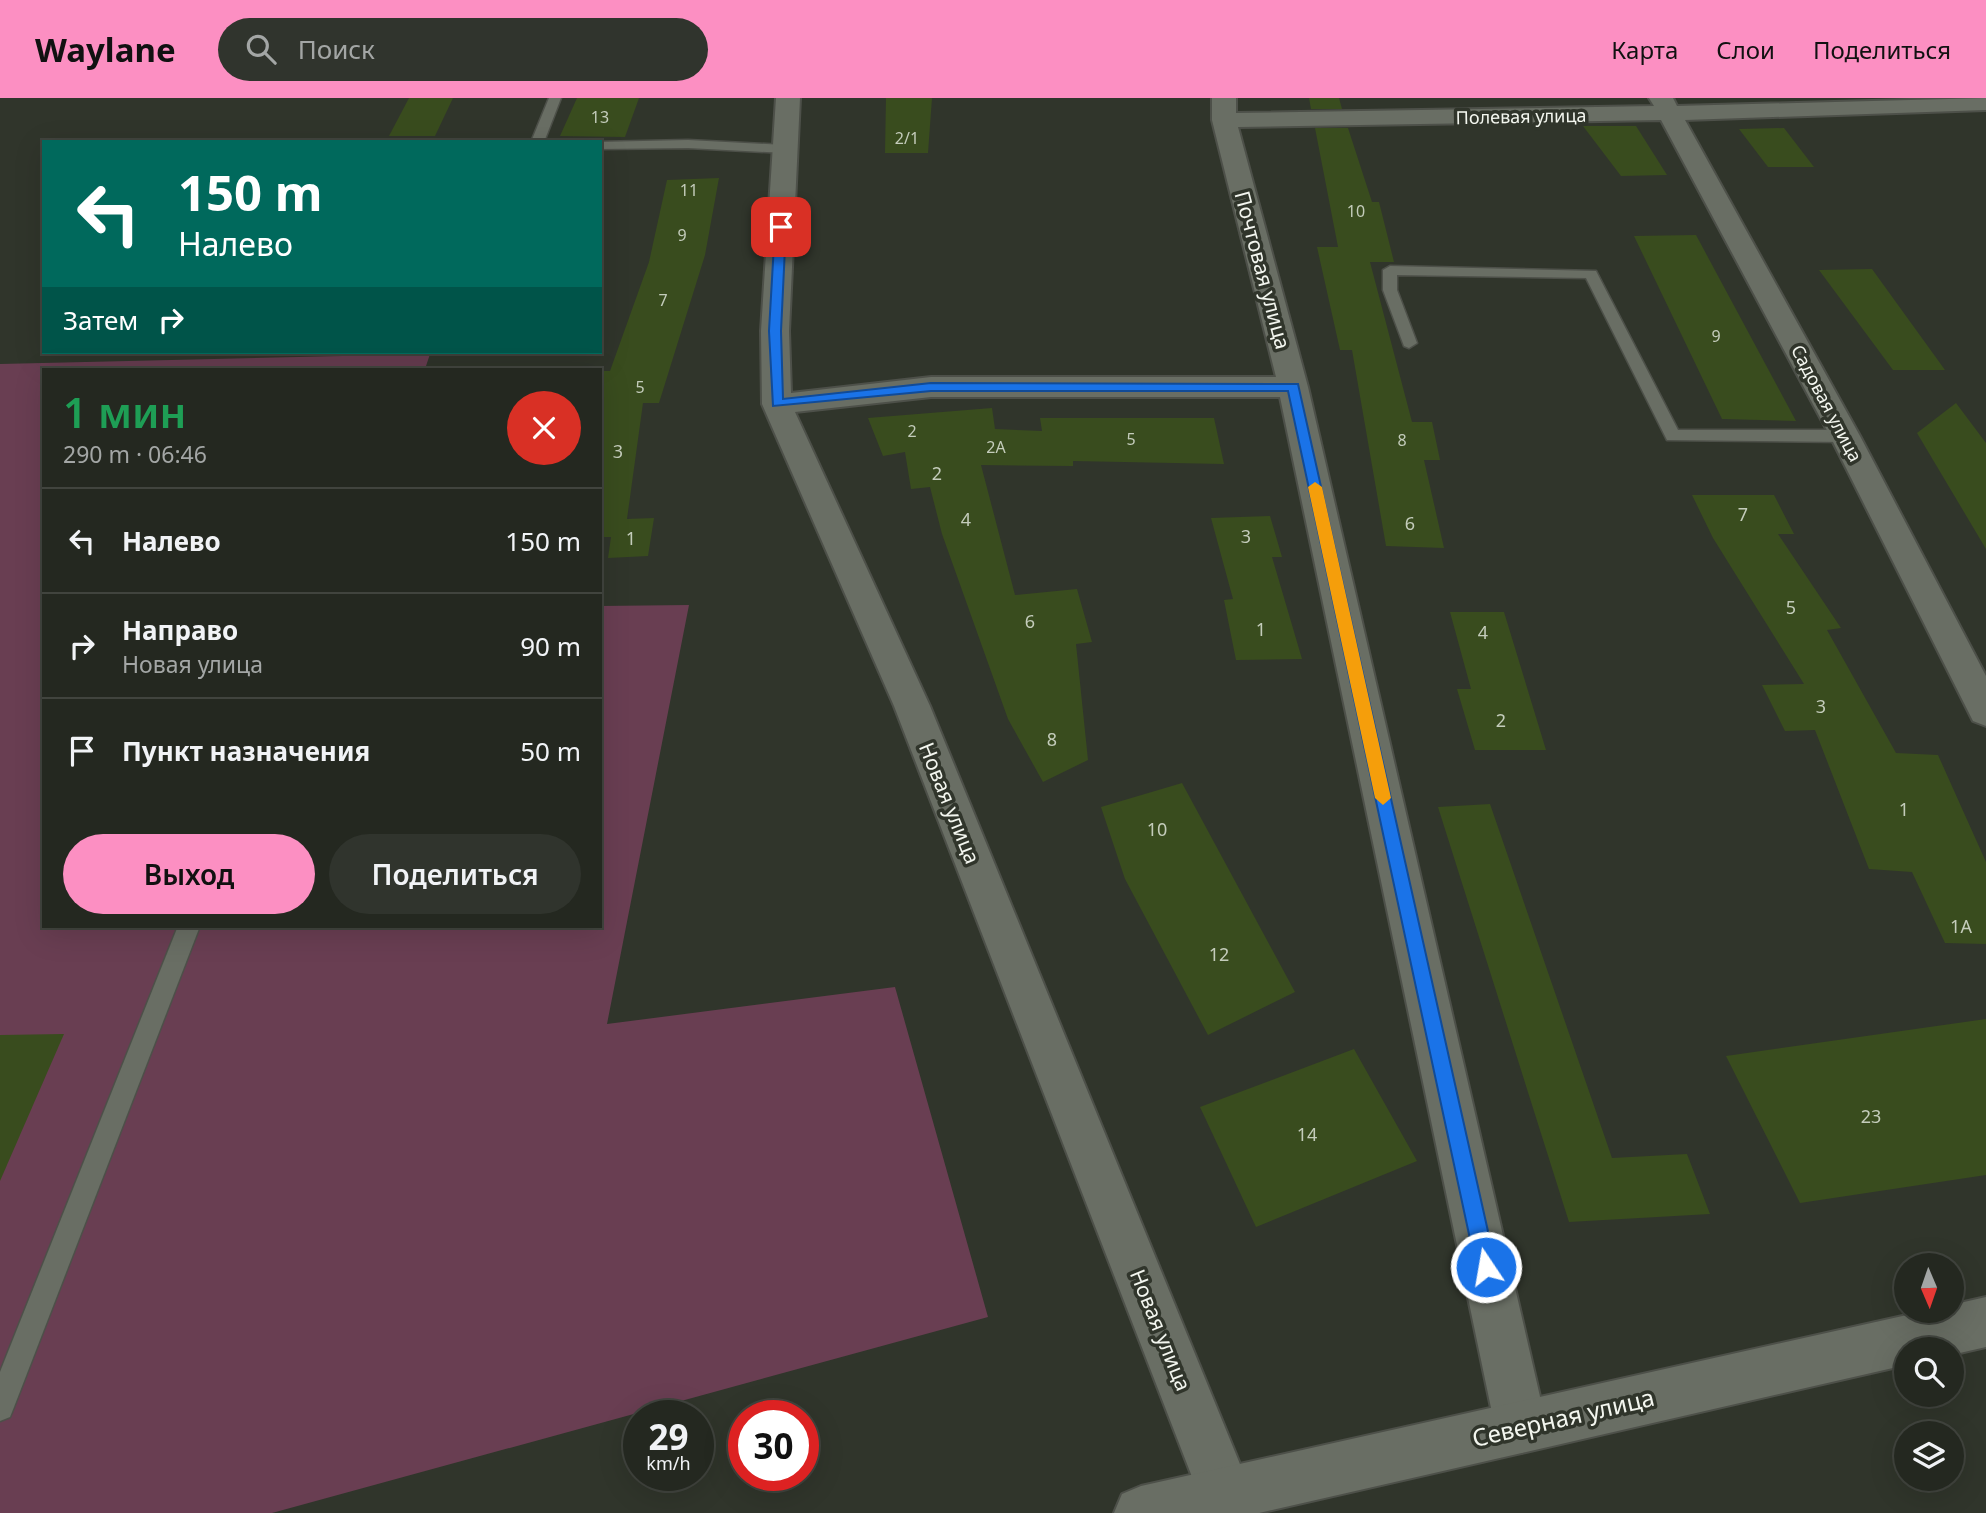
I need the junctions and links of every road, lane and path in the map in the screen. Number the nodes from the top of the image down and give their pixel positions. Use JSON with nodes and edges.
{"nodes":[{"id":1,"x":555,"y":98,"type":"edge"},
{"id":2,"x":788,"y":98,"type":"edge"},
{"id":3,"x":1986,"y":103,"type":"edge"},
{"id":4,"x":1666,"y":106,"type":"edge"},
{"id":5,"x":1224,"y":109,"type":"edge"},
{"id":6,"x":538,"y":140,"type":"edge"},
{"id":7,"x":602,"y":145,"type":"edge"},
{"id":8,"x":785,"y":149,"type":"junction"},
{"id":9,"x":1409,"y":344,"type":"dead end"},
{"id":10,"x":1293,"y":387,"type":"junction"},
{"id":11,"x":777,"y":404,"type":"junction"},
{"id":12,"x":1845,"y":436,"type":"junction"},
{"id":13,"x":1986,"y":711,"type":"edge"},
{"id":14,"x":188,"y":928,"type":"edge"},
{"id":15,"x":1986,"y":1322,"type":"edge"},
{"id":16,"x":0,"y":1407,"type":"edge"},
{"id":17,"x":1521,"y":1427,"type":"junction"},
{"id":18,"x":1229,"y":1502,"type":"edge"},
{"id":19,"x":1141,"y":1513,"type":"edge"}],
"edges":[{"from":1,"to":6,"type":"lane"},
{"from":2,"to":8,"type":"street","name":"Новая улица"},
{"from":3,"to":4,"type":"street","name":"Полевая улица"},
{"from":4,"to":5,"type":"street","name":"Полевая улица"},
{"from":4,"to":12,"type":"street","name":"Садовая улица"},
{"from":5,"to":10,"type":"street","name":"Почтовая улица"},
{"from":7,"to":8,"type":"lane"},
{"from":8,"to":11,"type":"street","name":"Новая улица"},
{"from":9,"to":12,"type":"lane"},
{"from":10,"to":11,"type":"street"},
{"from":10,"to":17,"type":"street","name":"Почтовая улица"},
{"from":11,"to":18,"type":"street","name":"Новая улица"},
{"from":12,"to":13,"type":"street","name":"Садовая улица"},
{"from":14,"to":16,"type":"lane"},
{"from":15,"to":17,"type":"street","name":"Северная улица"},
{"from":17,"to":18,"type":"street","name":"Северная улица"},
{"from":18,"to":19,"type":"street","name":"Северная улица"}]}
